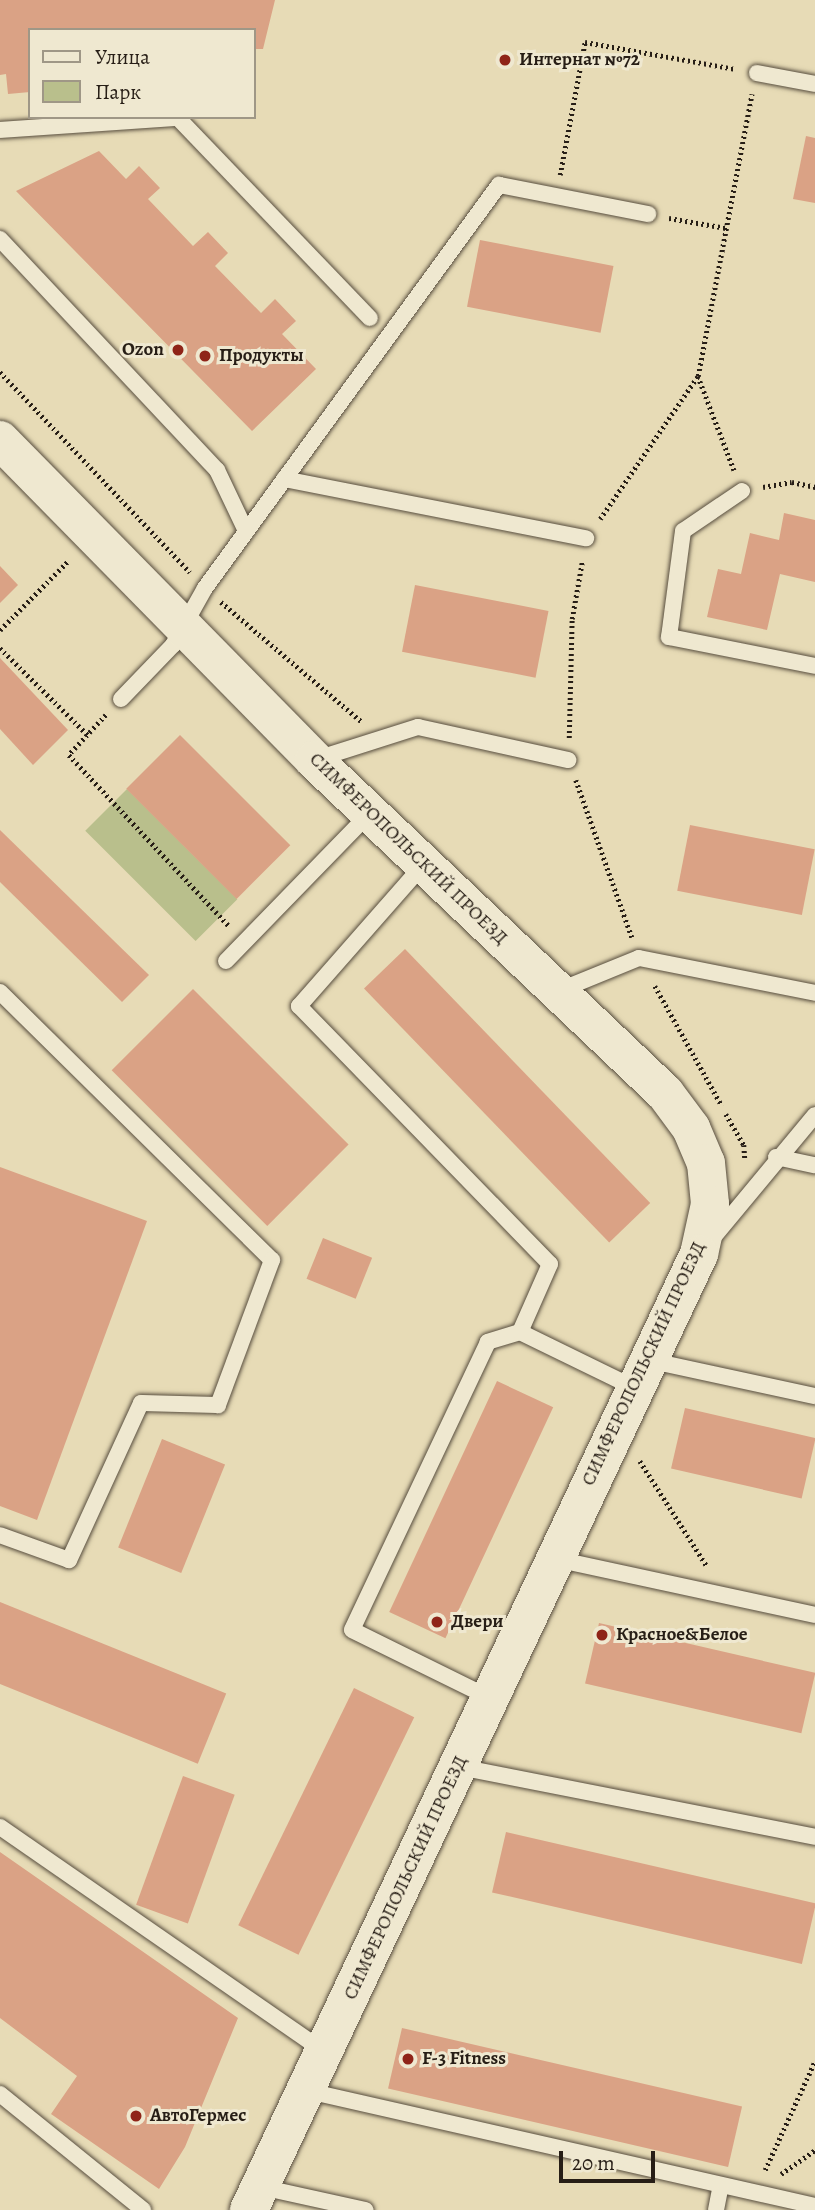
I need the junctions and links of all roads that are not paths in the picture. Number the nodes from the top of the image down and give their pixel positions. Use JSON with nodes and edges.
{"nodes":[{"id":1,"x":757,"y":73,"type":"road end"},
{"id":2,"x":815,"y":84,"type":"edge"},
{"id":3,"x":162,"y":119,"type":"edge"},
{"id":4,"x":178,"y":119,"type":"edge"},
{"id":5,"x":0,"y":130,"type":"edge"},
{"id":6,"x":648,"y":214,"type":"road end"},
{"id":7,"x":0,"y":239,"type":"edge"},
{"id":8,"x":370,"y":318,"type":"dead end"},
{"id":9,"x":0,"y":440,"type":"edge"},
{"id":10,"x":284,"y":480,"type":"junction"},
{"id":11,"x":742,"y":491,"type":"road end"},
{"id":12,"x":246,"y":531,"type":"junction"},
{"id":13,"x":586,"y":538,"type":"road end"},
{"id":14,"x":186,"y":625,"type":"junction"},
{"id":15,"x":815,"y":666,"type":"edge"},
{"id":16,"x":121,"y":699,"type":"road end"},
{"id":17,"x":314,"y":760,"type":"junction"},
{"id":18,"x":568,"y":760,"type":"road end"},
{"id":19,"x":369,"y":814,"type":"junction"},
{"id":20,"x":423,"y":865,"type":"junction"},
{"id":21,"x":226,"y":961,"type":"dead end"},
{"id":22,"x":0,"y":992,"type":"edge"},
{"id":23,"x":556,"y":992,"type":"junction"},
{"id":24,"x":815,"y":993,"type":"edge"},
{"id":25,"x":815,"y":1115,"type":"edge"},
{"id":26,"x":776,"y":1157,"type":"junction"},
{"id":27,"x":815,"y":1165,"type":"edge"},
{"id":28,"x":699,"y":1254,"type":"junction"},
{"id":29,"x":520,"y":1332,"type":"junction"},
{"id":30,"x":642,"y":1374,"type":"junction"},
{"id":31,"x":815,"y":1396,"type":"edge"},
{"id":32,"x":0,"y":1535,"type":"edge"},
{"id":33,"x":554,"y":1559,"type":"junction"},
{"id":34,"x":815,"y":1615,"type":"edge"},
{"id":35,"x":488,"y":1697,"type":"junction"},
{"id":36,"x":456,"y":1767,"type":"junction"},
{"id":37,"x":0,"y":1827,"type":"edge"},
{"id":38,"x":815,"y":1838,"type":"edge"},
{"id":39,"x":326,"y":2052,"type":"junction"},
{"id":40,"x":308,"y":2091,"type":"junction"},
{"id":41,"x":0,"y":2094,"type":"edge"},
{"id":42,"x":721,"y":2185,"type":"junction"},
{"id":43,"x":255,"y":2199,"type":"edge"},
{"id":44,"x":815,"y":2206,"type":"edge"},
{"id":45,"x":144,"y":2210,"type":"edge"},
{"id":46,"x":366,"y":2210,"type":"edge"},
{"id":47,"x":716,"y":2210,"type":"edge"}],
"edges":[{"from":1,"to":2,"type":"lane"},
{"from":3,"to":5,"type":"lane"},
{"from":4,"to":8,"type":"lane"},
{"from":6,"to":10,"type":"lane"},
{"from":7,"to":12,"type":"lane"},
{"from":9,"to":14,"type":"street","name":"СИМФЕРОПОЛЬСКИЙ ПРОЕЗД"},
{"from":10,"to":12,"type":"lane"},
{"from":10,"to":13,"type":"lane"},
{"from":11,"to":15,"type":"lane"},
{"from":12,"to":14,"type":"lane"},
{"from":14,"to":16,"type":"lane"},
{"from":14,"to":17,"type":"street","name":"СИМФЕРОПОЛЬСКИЙ ПРОЕЗД"},
{"from":17,"to":18,"type":"lane"},
{"from":17,"to":19,"type":"street","name":"СИМФЕРОПОЛЬСКИЙ ПРОЕЗД"},
{"from":19,"to":20,"type":"street","name":"СИМФЕРОПОЛЬСКИЙ ПРОЕЗД"},
{"from":19,"to":21,"type":"lane"},
{"from":20,"to":23,"type":"street","name":"СИМФЕРОПОЛЬСКИЙ ПРОЕЗД"},
{"from":20,"to":29,"type":"lane"},
{"from":22,"to":32,"type":"lane"},
{"from":23,"to":24,"type":"lane"},
{"from":23,"to":28,"type":"street","name":"СИМФЕРОПОЛЬСКИЙ ПРОЕЗД"},
{"from":25,"to":26,"type":"lane"},
{"from":26,"to":27,"type":"lane"},
{"from":26,"to":28,"type":"lane"},
{"from":28,"to":30,"type":"street","name":"СИМФЕРОПОЛЬСКИЙ ПРОЕЗД"},
{"from":29,"to":30,"type":"lane"},
{"from":29,"to":35,"type":"lane"},
{"from":30,"to":31,"type":"lane"},
{"from":30,"to":33,"type":"street","name":"СИМФЕРОПОЛЬСКИЙ ПРОЕЗД"},
{"from":33,"to":34,"type":"lane"},
{"from":33,"to":35,"type":"street","name":"СИМФЕРОПОЛЬСКИЙ ПРОЕЗД"},
{"from":35,"to":36,"type":"street","name":"СИМФЕРОПОЛЬСКИЙ ПРОЕЗД"},
{"from":36,"to":38,"type":"lane"},
{"from":36,"to":39,"type":"street","name":"СИМФЕРОПОЛЬСКИЙ ПРОЕЗД"},
{"from":37,"to":39,"type":"lane"},
{"from":39,"to":40,"type":"street","name":"СИМФЕРОПОЛЬСКИЙ ПРОЕЗД"},
{"from":40,"to":42,"type":"lane"},
{"from":40,"to":43,"type":"street","name":"СИМФЕРОПОЛЬСКИЙ ПРОЕЗД"},
{"from":41,"to":45,"type":"lane"},
{"from":42,"to":44,"type":"lane"},
{"from":42,"to":47,"type":"lane"},
{"from":43,"to":46,"type":"lane"}]}
